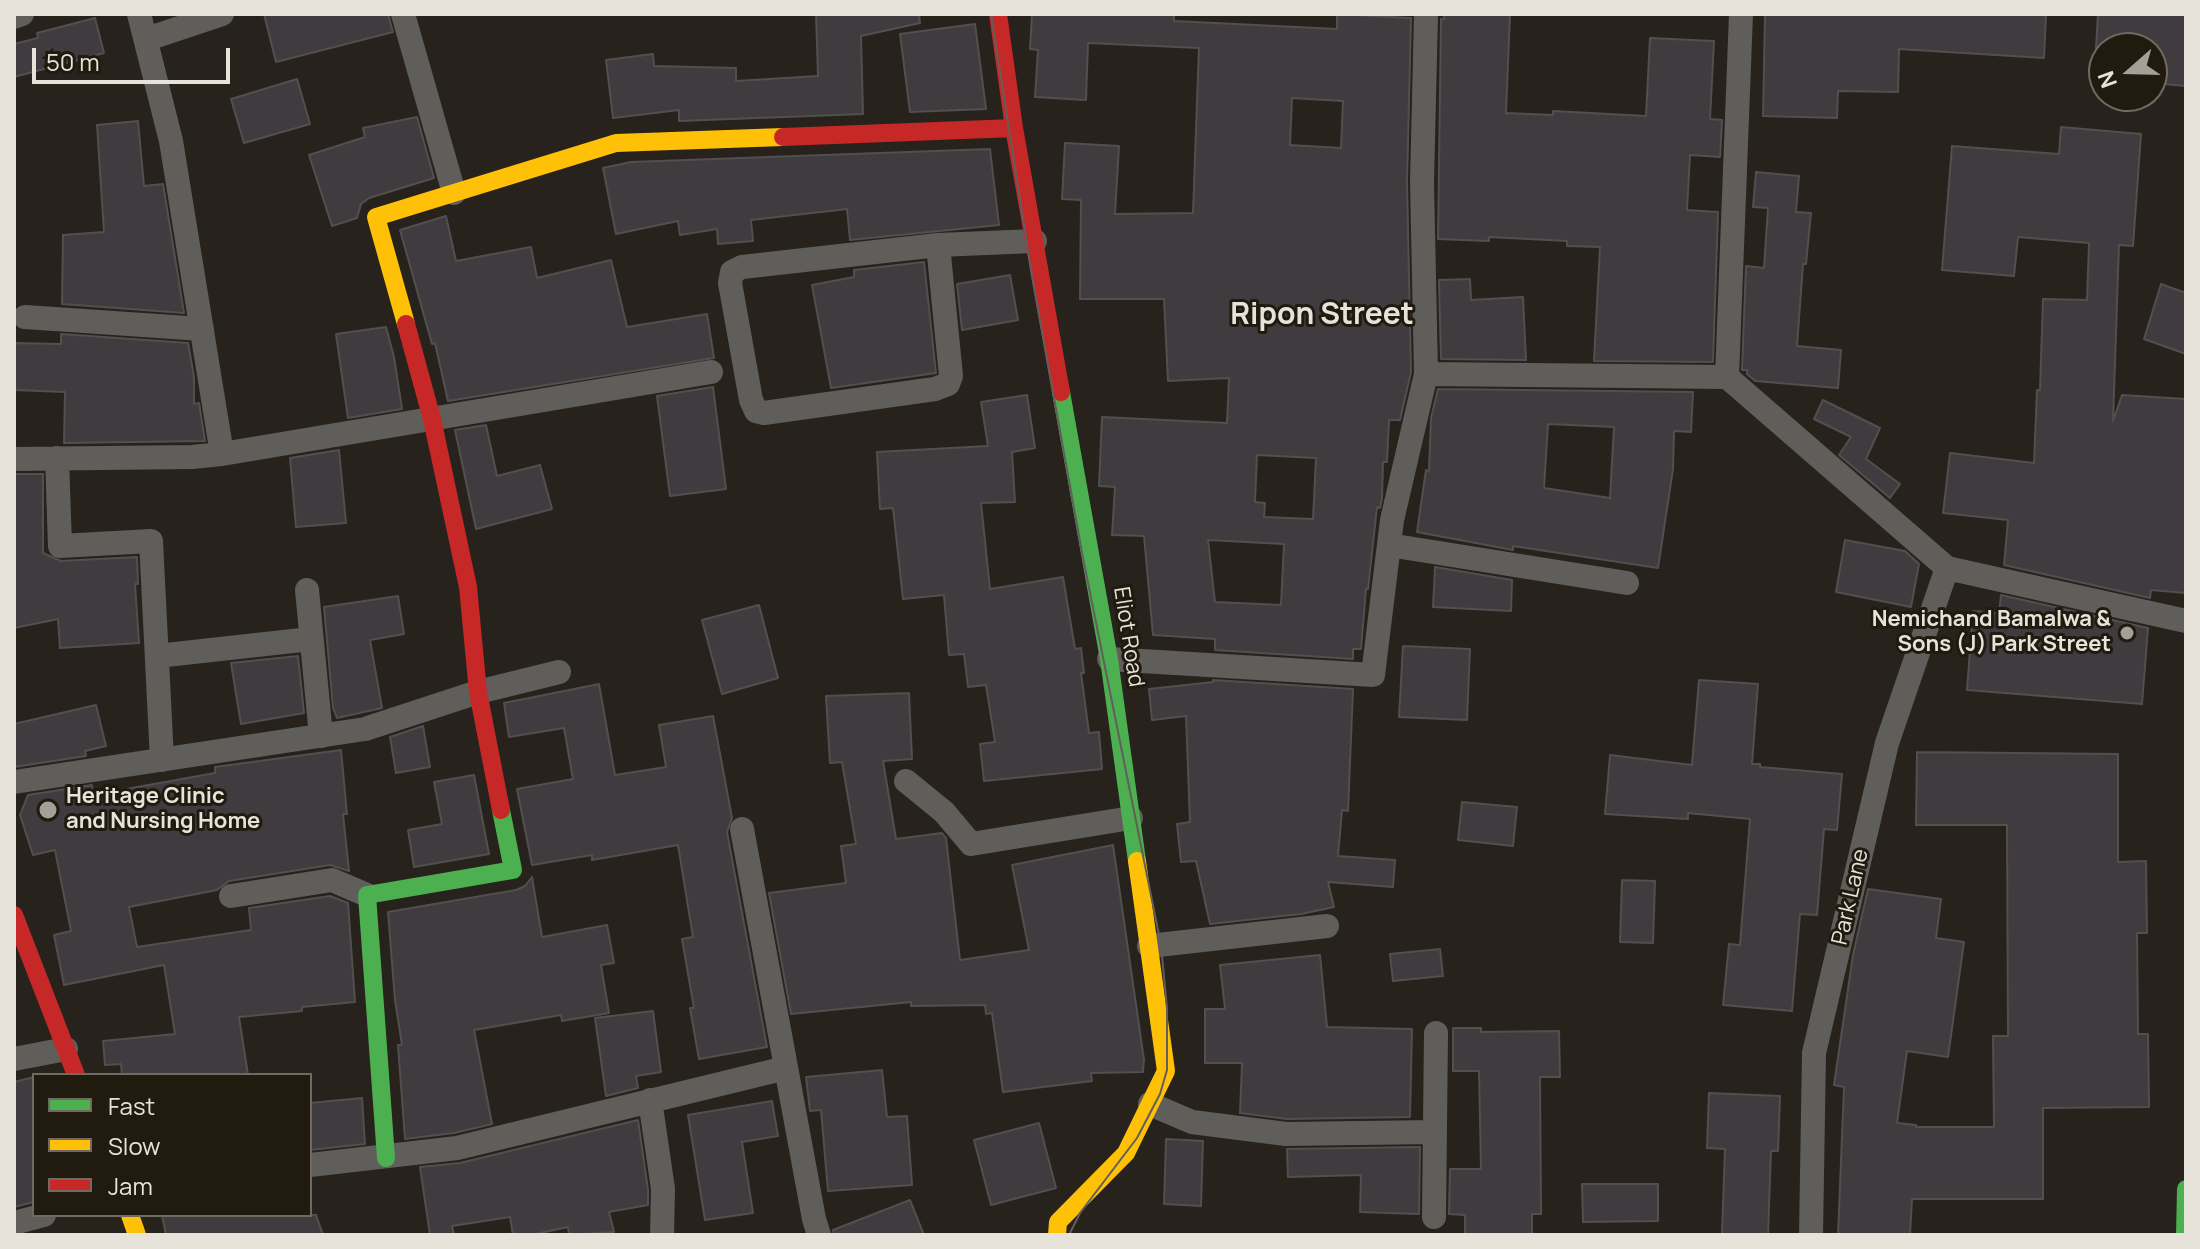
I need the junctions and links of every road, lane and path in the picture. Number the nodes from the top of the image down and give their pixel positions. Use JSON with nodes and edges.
{"nodes":[{"id":1,"x":22,"y":14,"type":"edge"},
{"id":2,"x":139,"y":14,"type":"edge"},
{"id":3,"x":222,"y":14,"type":"edge"},
{"id":4,"x":403,"y":14,"type":"edge"},
{"id":5,"x":998,"y":14,"type":"edge"},
{"id":6,"x":1741,"y":14,"type":"edge"},
{"id":7,"x":1426,"y":15,"type":"edge"},
{"id":8,"x":14,"y":17,"type":"edge"},
{"id":9,"x":147,"y":39,"type":"junction"},
{"id":10,"x":1014,"y":128,"type":"junction"},
{"id":11,"x":454,"y":193,"type":"junction"},
{"id":12,"x":1035,"y":241,"type":"junction"},
{"id":13,"x":938,"y":245,"type":"junction"},
{"id":14,"x":25,"y":317,"type":"dead end"},
{"id":15,"x":202,"y":329,"type":"junction"},
{"id":16,"x":711,"y":372,"type":"dead end"},
{"id":17,"x":1426,"y":374,"type":"junction"},
{"id":18,"x":1727,"y":377,"type":"junction"},
{"id":19,"x":432,"y":419,"type":"junction"},
{"id":20,"x":222,"y":454,"type":"junction"},
{"id":21,"x":57,"y":458,"type":"junction"},
{"id":22,"x":14,"y":459,"type":"edge"},
{"id":23,"x":1389,"y":545,"type":"junction"},
{"id":24,"x":1947,"y":568,"type":"junction"},
{"id":25,"x":1627,"y":583,"type":"dead end"},
{"id":26,"x":307,"y":590,"type":"dead end"},
{"id":27,"x":2186,"y":621,"type":"edge"},
{"id":28,"x":311,"y":639,"type":"junction"},
{"id":29,"x":157,"y":656,"type":"junction"},
{"id":30,"x":1109,"y":659,"type":"junction"},
{"id":31,"x":559,"y":672,"type":"dead end"},
{"id":32,"x":478,"y":692,"type":"junction"},
{"id":33,"x":321,"y":736,"type":"junction"},
{"id":34,"x":162,"y":760,"type":"junction"},
{"id":35,"x":906,"y":781,"type":"dead end"},
{"id":36,"x":14,"y":782,"type":"edge"},
{"id":37,"x":1131,"y":818,"type":"junction"},
{"id":38,"x":742,"y":829,"type":"dead end"},
{"id":39,"x":367,"y":895,"type":"junction"},
{"id":40,"x":231,"y":896,"type":"dead end"},
{"id":41,"x":14,"y":915,"type":"edge"},
{"id":42,"x":1327,"y":926,"type":"dead end"},
{"id":43,"x":1149,"y":946,"type":"junction"},
{"id":44,"x":1436,"y":1033,"type":"dead end"},
{"id":45,"x":66,"y":1049,"type":"junction"},
{"id":46,"x":14,"y":1059,"type":"edge"},
{"id":47,"x":786,"y":1068,"type":"junction"},
{"id":48,"x":75,"y":1073,"type":"edge"},
{"id":49,"x":650,"y":1100,"type":"junction"},
{"id":50,"x":1150,"y":1104,"type":"junction"},
{"id":51,"x":1434,"y":1132,"type":"junction"},
{"id":52,"x":386,"y":1158,"type":"junction"},
{"id":53,"x":312,"y":1165,"type":"edge"},
{"id":54,"x":2186,"y":1189,"type":"edge"},
{"id":55,"x":36,"y":1217,"type":"edge"},
{"id":56,"x":1434,"y":1217,"type":"dead end"},
{"id":57,"x":14,"y":1223,"type":"edge"},
{"id":58,"x":1051,"y":1231,"type":"edge"},
{"id":59,"x":662,"y":1235,"type":"edge"},
{"id":60,"x":819,"y":1235,"type":"edge"},
{"id":61,"x":1811,"y":1235,"type":"edge"},
{"id":62,"x":2185,"y":1235,"type":"edge"}],
"edges":[{"from":1,"to":8,"type":"street"},
{"from":2,"to":9,"type":"street"},
{"from":3,"to":9,"type":"street"},
{"from":4,"to":11,"type":"street"},
{"from":5,"to":10,"type":"street","name":"Eliot Road"},
{"from":6,"to":18,"type":"street"},
{"from":7,"to":17,"type":"street"},
{"from":9,"to":15,"type":"street"},
{"from":10,"to":11,"type":"street"},
{"from":10,"to":12,"type":"street","name":"Eliot Road"},
{"from":11,"to":19,"type":"street"},
{"from":12,"to":13,"type":"street"},
{"from":12,"to":30,"type":"street","name":"Eliot Road"},
{"from":13,"to":13,"type":"street"},
{"from":14,"to":15,"type":"street"},
{"from":15,"to":20,"type":"street"},
{"from":16,"to":19,"type":"street"},
{"from":17,"to":18,"type":"street"},
{"from":17,"to":23,"type":"street"},
{"from":18,"to":24,"type":"street"},
{"from":19,"to":20,"type":"street"},
{"from":19,"to":32,"type":"street"},
{"from":20,"to":21,"type":"street"},
{"from":21,"to":22,"type":"street"},
{"from":21,"to":29,"type":"street"},
{"from":23,"to":25,"type":"street"},
{"from":23,"to":30,"type":"street"},
{"from":24,"to":27,"type":"street"},
{"from":24,"to":61,"type":"street","name":"Park Lane"},
{"from":26,"to":28,"type":"street"},
{"from":28,"to":29,"type":"street"},
{"from":28,"to":33,"type":"street"},
{"from":29,"to":34,"type":"street"},
{"from":30,"to":37,"type":"street","name":"Eliot Road"},
{"from":31,"to":32,"type":"street"},
{"from":32,"to":33,"type":"street"},
{"from":32,"to":39,"type":"street"},
{"from":33,"to":34,"type":"street"},
{"from":34,"to":36,"type":"street"},
{"from":35,"to":37,"type":"street"},
{"from":37,"to":43,"type":"street","name":"Eliot Road"},
{"from":38,"to":47,"type":"street"},
{"from":39,"to":40,"type":"street"},
{"from":39,"to":52,"type":"street"},
{"from":41,"to":45,"type":"street"},
{"from":42,"to":43,"type":"street"},
{"from":43,"to":50,"type":"street","name":"Eliot Road"},
{"from":44,"to":51,"type":"street"},
{"from":45,"to":46,"type":"street"},
{"from":45,"to":48,"type":"street"},
{"from":47,"to":49,"type":"street"},
{"from":47,"to":60,"type":"street"},
{"from":49,"to":52,"type":"street"},
{"from":49,"to":59,"type":"street"},
{"from":50,"to":51,"type":"street"},
{"from":50,"to":58,"type":"street","name":"Eliot Road"},
{"from":51,"to":56,"type":"street"},
{"from":52,"to":53,"type":"street"},
{"from":54,"to":62,"type":"street"},
{"from":55,"to":57,"type":"street"}]}
